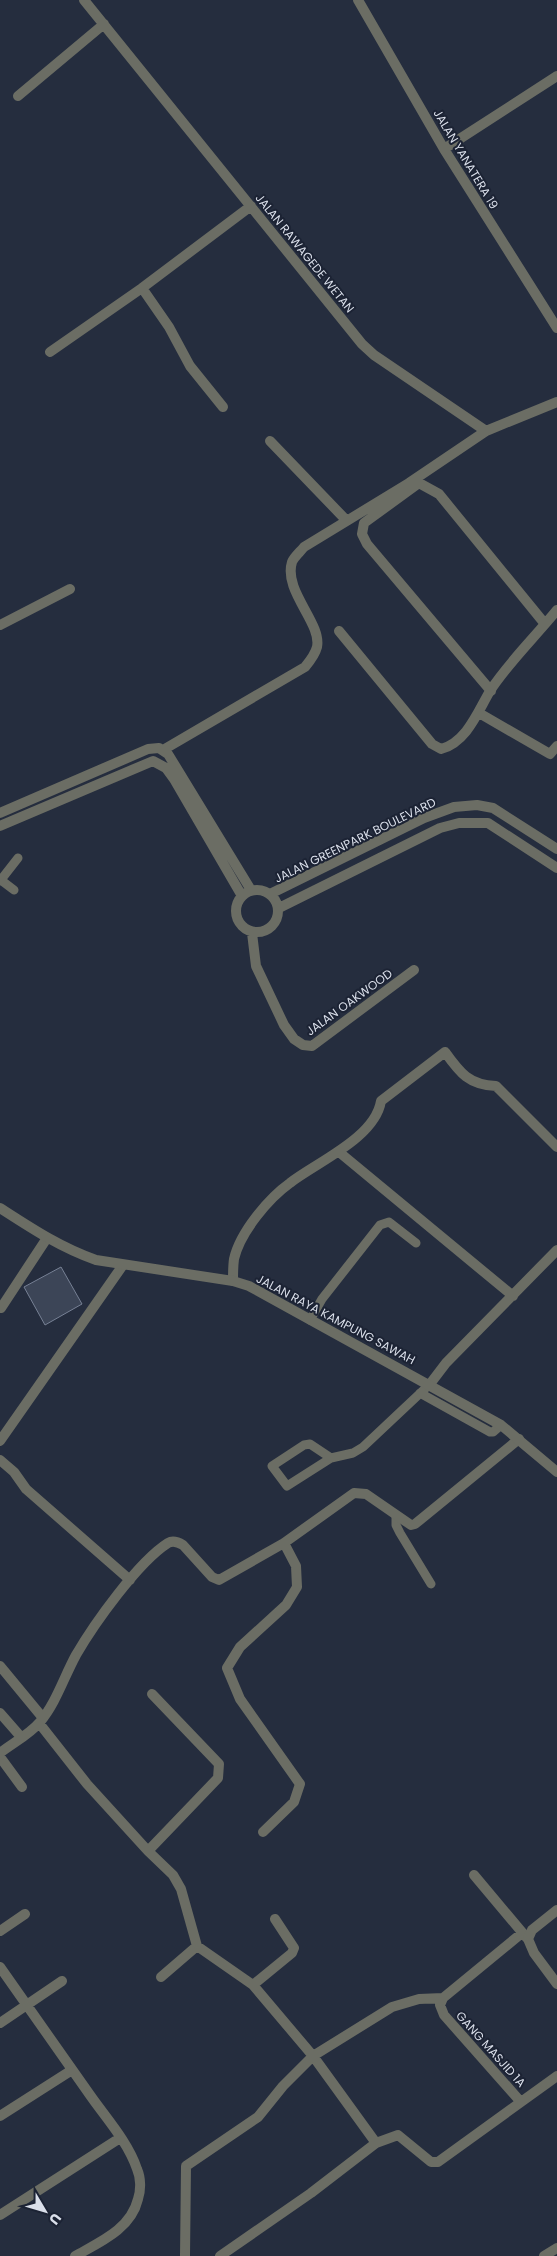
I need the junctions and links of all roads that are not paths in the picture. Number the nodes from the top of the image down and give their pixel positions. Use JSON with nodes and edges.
{"nodes":[{"id":1,"x":84,"y":0,"type":"edge"},
{"id":2,"x":358,"y":0,"type":"edge"},
{"id":3,"x":104,"y":24,"type":"junction"},
{"id":4,"x":557,"y":76,"type":"edge"},
{"id":5,"x":18,"y":96,"type":"dead end"},
{"id":6,"x":444,"y":149,"type":"junction"},
{"id":7,"x":251,"y":206,"type":"junction"},
{"id":8,"x":142,"y":288,"type":"junction"},
{"id":9,"x":557,"y":328,"type":"edge"},
{"id":10,"x":50,"y":352,"type":"dead end"},
{"id":11,"x":557,"y":402,"type":"edge"},
{"id":12,"x":222,"y":407,"type":"dead end"},
{"id":13,"x":486,"y":431,"type":"junction"},
{"id":14,"x":270,"y":441,"type":"dead end"},
{"id":15,"x":346,"y":520,"type":"junction"},
{"id":16,"x":70,"y":589,"type":"dead end"},
{"id":17,"x":557,"y":610,"type":"edge"},
{"id":18,"x":545,"y":624,"type":"junction"},
{"id":19,"x":0,"y":625,"type":"edge"},
{"id":20,"x":339,"y":632,"type":"dead end"},
{"id":21,"x":490,"y":691,"type":"junction"},
{"id":22,"x":480,"y":713,"type":"junction"},
{"id":23,"x":163,"y":750,"type":"junction"},
{"id":24,"x":555,"y":753,"type":"edge"},
{"id":25,"x":0,"y":813,"type":"edge"},
{"id":26,"x":0,"y":826,"type":"edge"},
{"id":27,"x":557,"y":849,"type":"edge"},
{"id":28,"x":18,"y":858,"type":"dead end"},
{"id":29,"x":557,"y":868,"type":"edge"},
{"id":30,"x":1,"y":881,"type":"edge"},
{"id":31,"x":14,"y":890,"type":"dead end"},
{"id":32,"x":246,"y":893,"type":"junction"},
{"id":33,"x":270,"y":894,"type":"junction"},
{"id":34,"x":278,"y":908,"type":"junction"},
{"id":35,"x":252,"y":933,"type":"junction"},
{"id":36,"x":414,"y":970,"type":"dead end"},
{"id":37,"x":557,"y":1147,"type":"edge"},
{"id":38,"x":338,"y":1152,"type":"junction"},
{"id":39,"x":0,"y":1208,"type":"edge"},
{"id":40,"x":47,"y":1238,"type":"junction"},
{"id":41,"x":416,"y":1243,"type":"dead end"},
{"id":42,"x":557,"y":1250,"type":"edge"},
{"id":43,"x":122,"y":1265,"type":"junction"},
{"id":44,"x":232,"y":1281,"type":"junction"},
{"id":45,"x":514,"y":1296,"type":"junction"},
{"id":46,"x":1,"y":1308,"type":"edge"},
{"id":47,"x":310,"y":1320,"type":"junction"},
{"id":48,"x":430,"y":1384,"type":"junction"},
{"id":49,"x":420,"y":1393,"type":"junction"},
{"id":50,"x":501,"y":1425,"type":"junction"},
{"id":51,"x":519,"y":1439,"type":"junction"},
{"id":52,"x":0,"y":1440,"type":"edge"},
{"id":53,"x":331,"y":1458,"type":"junction"},
{"id":54,"x":0,"y":1460,"type":"edge"},
{"id":55,"x":557,"y":1472,"type":"edge"},
{"id":56,"x":396,"y":1516,"type":"junction"},
{"id":57,"x":284,"y":1543,"type":"junction"},
{"id":58,"x":130,"y":1580,"type":"junction"},
{"id":59,"x":431,"y":1584,"type":"dead end"},
{"id":60,"x":0,"y":1666,"type":"edge"},
{"id":61,"x":152,"y":1694,"type":"dead end"},
{"id":62,"x":0,"y":1713,"type":"edge"},
{"id":63,"x":41,"y":1720,"type":"junction"},
{"id":64,"x":21,"y":1737,"type":"junction"},
{"id":65,"x":0,"y":1753,"type":"edge"},
{"id":66,"x":0,"y":1757,"type":"edge"},
{"id":67,"x":22,"y":1787,"type":"dead end"},
{"id":68,"x":262,"y":1832,"type":"dead end"},
{"id":69,"x":148,"y":1851,"type":"junction"},
{"id":70,"x":474,"y":1875,"type":"dead end"},
{"id":71,"x":557,"y":1910,"type":"edge"},
{"id":72,"x":25,"y":1914,"type":"dead end"},
{"id":73,"x":274,"y":1918,"type":"dead end"},
{"id":74,"x":0,"y":1931,"type":"edge"},
{"id":75,"x":525,"y":1936,"type":"junction"},
{"id":76,"x":197,"y":1946,"type":"junction"},
{"id":77,"x":0,"y":1967,"type":"edge"},
{"id":78,"x":161,"y":1977,"type":"dead end"},
{"id":79,"x":62,"y":1982,"type":"dead end"},
{"id":80,"x":557,"y":1984,"type":"edge"},
{"id":81,"x":253,"y":1985,"type":"junction"},
{"id":82,"x":443,"y":1998,"type":"junction"},
{"id":83,"x":27,"y":2005,"type":"junction"},
{"id":84,"x":0,"y":2023,"type":"edge"},
{"id":85,"x":313,"y":2056,"type":"junction"},
{"id":86,"x":72,"y":2070,"type":"junction"},
{"id":87,"x":557,"y":2076,"type":"edge"},
{"id":88,"x":520,"y":2101,"type":"junction"},
{"id":89,"x":0,"y":2116,"type":"edge"},
{"id":90,"x":120,"y":2138,"type":"junction"},
{"id":91,"x":376,"y":2143,"type":"junction"},
{"id":92,"x":0,"y":2215,"type":"edge"},
{"id":93,"x":557,"y":2248,"type":"edge"},
{"id":94,"x":76,"y":2256,"type":"edge"},
{"id":95,"x":185,"y":2256,"type":"edge"},
{"id":96,"x":220,"y":2256,"type":"edge"},
{"id":97,"x":544,"y":2256,"type":"edge"}],
"edges":[{"from":1,"to":3,"type":"street","name":"JALAN RAWAGEDE WETAN"},
{"from":2,"to":6,"type":"street","name":"JALAN YANATERA 19"},
{"from":3,"to":5,"type":"street"},
{"from":3,"to":7,"type":"street","name":"JALAN RAWAGEDE WETAN"},
{"from":4,"to":6,"type":"street"},
{"from":6,"to":9,"type":"street","name":"JALAN YANATERA 19"},
{"from":7,"to":8,"type":"street"},
{"from":7,"to":13,"type":"street","name":"JALAN RAWAGEDE WETAN"},
{"from":8,"to":10,"type":"street"},
{"from":8,"to":12,"type":"street"},
{"from":11,"to":13,"type":"street"},
{"from":13,"to":15,"type":"street"},
{"from":14,"to":15,"type":"street"},
{"from":15,"to":23,"type":"street"},
{"from":16,"to":19,"type":"street"},
{"from":17,"to":18,"type":"street"},
{"from":18,"to":21,"type":"street"},
{"from":18,"to":21,"type":"street"},
{"from":20,"to":22,"type":"street"},
{"from":21,"to":22,"type":"street"},
{"from":22,"to":24,"type":"street"},
{"from":23,"to":25,"type":"street"},
{"from":23,"to":32,"type":"street"},
{"from":26,"to":32,"type":"street"},
{"from":27,"to":33,"type":"street","name":"JALAN GREENPARK BOULEVARD"},
{"from":28,"to":30,"type":"lane"},
{"from":29,"to":34,"type":"street"},
{"from":30,"to":31,"type":"lane"},
{"from":32,"to":33,"type":"street"},
{"from":32,"to":35,"type":"street"},
{"from":33,"to":34,"type":"street"},
{"from":34,"to":35,"type":"street"},
{"from":35,"to":36,"type":"street","name":"JALAN OAKWOOD"},
{"from":37,"to":38,"type":"street"},
{"from":38,"to":44,"type":"street"},
{"from":38,"to":45,"type":"street"},
{"from":39,"to":40,"type":"street","name":"JALAN RAYA KAMPUNG SAWAH"},
{"from":40,"to":43,"type":"street","name":"JALAN RAYA KAMPUNG SAWAH"},
{"from":40,"to":46,"type":"street"},
{"from":41,"to":47,"type":"lane"},
{"from":42,"to":45,"type":"street"},
{"from":43,"to":44,"type":"street","name":"JALAN RAYA KAMPUNG SAWAH"},
{"from":43,"to":52,"type":"street"},
{"from":44,"to":47,"type":"street","name":"JALAN RAYA KAMPUNG SAWAH"},
{"from":45,"to":48,"type":"street"},
{"from":47,"to":48,"type":"street","name":"JALAN RAYA KAMPUNG SAWAH"},
{"from":48,"to":49,"type":"lane"},
{"from":48,"to":50,"type":"street","name":"JALAN RAYA KAMPUNG SAWAH"},
{"from":49,"to":50,"type":"lane"},
{"from":49,"to":53,"type":"lane"},
{"from":50,"to":51,"type":"street","name":"JALAN RAYA KAMPUNG SAWAH"},
{"from":51,"to":55,"type":"street","name":"JALAN RAYA KAMPUNG SAWAH"},
{"from":51,"to":56,"type":"street"},
{"from":53,"to":53,"type":"lane"},
{"from":54,"to":58,"type":"street"},
{"from":56,"to":57,"type":"street"},
{"from":56,"to":59,"type":"lane"},
{"from":57,"to":58,"type":"street"},
{"from":57,"to":68,"type":"street"},
{"from":58,"to":63,"type":"street"},
{"from":60,"to":63,"type":"street"},
{"from":61,"to":69,"type":"street"},
{"from":62,"to":64,"type":"street"},
{"from":63,"to":64,"type":"street"},
{"from":63,"to":69,"type":"street"},
{"from":64,"to":65,"type":"street"},
{"from":66,"to":67,"type":"street"},
{"from":69,"to":76,"type":"street"},
{"from":70,"to":75,"type":"street"},
{"from":71,"to":75,"type":"street"},
{"from":72,"to":74,"type":"street"},
{"from":73,"to":81,"type":"street"},
{"from":75,"to":80,"type":"street"},
{"from":75,"to":82,"type":"street"},
{"from":76,"to":78,"type":"street"},
{"from":76,"to":81,"type":"street"},
{"from":77,"to":83,"type":"street"},
{"from":79,"to":83,"type":"street"},
{"from":81,"to":85,"type":"street"},
{"from":82,"to":85,"type":"street"},
{"from":82,"to":88,"type":"street","name":"GANG MASJID 1A"},
{"from":83,"to":84,"type":"street"},
{"from":83,"to":86,"type":"street"},
{"from":85,"to":91,"type":"street"},
{"from":85,"to":95,"type":"street"},
{"from":86,"to":89,"type":"street"},
{"from":86,"to":90,"type":"street"},
{"from":87,"to":88,"type":"street"},
{"from":88,"to":91,"type":"street"},
{"from":90,"to":92,"type":"street"},
{"from":90,"to":94,"type":"street"},
{"from":91,"to":96,"type":"street"},
{"from":93,"to":97,"type":"street"}]}
